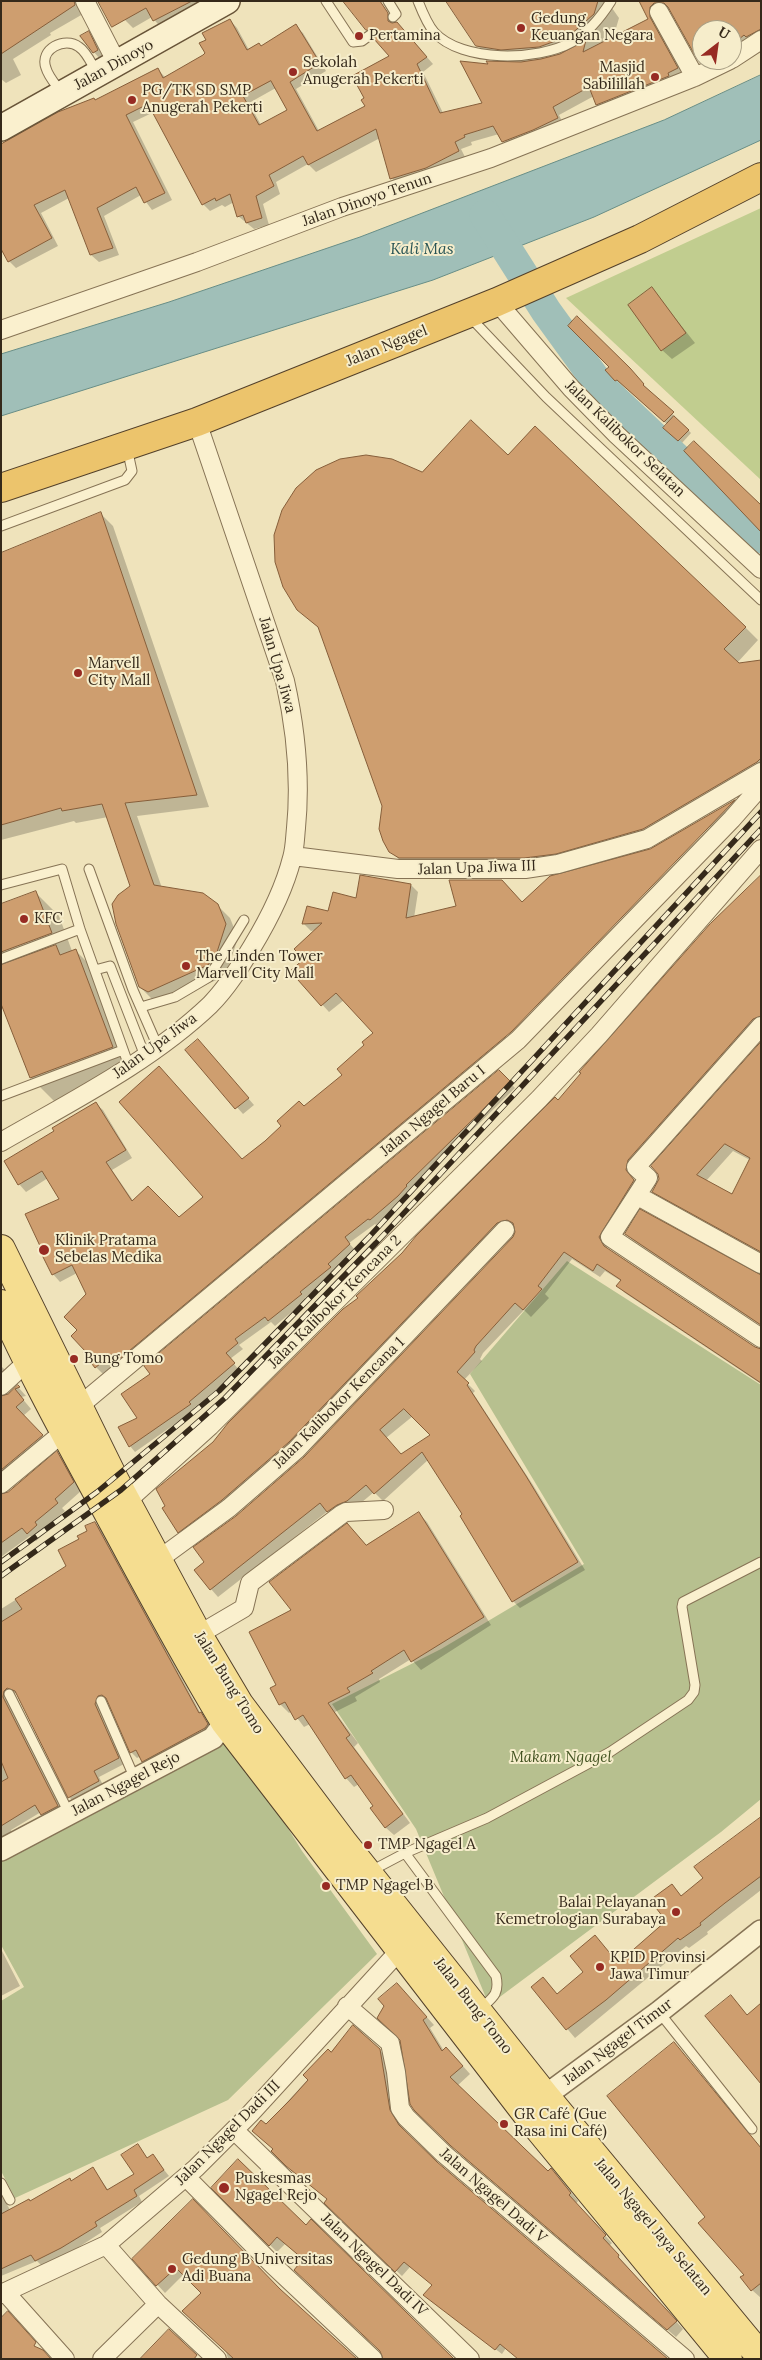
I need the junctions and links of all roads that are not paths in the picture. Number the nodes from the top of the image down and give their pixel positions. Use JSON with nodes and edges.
{"nodes":[{"id":1,"x":85,"y":1,"type":"edge"},
{"id":2,"x":228,"y":1,"type":"edge"},
{"id":3,"x":326,"y":1,"type":"edge"},
{"id":4,"x":388,"y":1,"type":"edge"},
{"id":5,"x":418,"y":1,"type":"edge"},
{"id":6,"x":612,"y":1,"type":"edge"},
{"id":7,"x":660,"y":12,"type":"dead end"},
{"id":8,"x":393,"y":17,"type":"dead end"},
{"id":9,"x":370,"y":34,"type":"dead end"},
{"id":10,"x":761,"y":40,"type":"edge"},
{"id":11,"x":742,"y":52,"type":"edge"},
{"id":12,"x":108,"y":68,"type":"junction"},
{"id":13,"x":709,"y":70,"type":"edge"},
{"id":14,"x":695,"y":77,"type":"junction"},
{"id":15,"x":62,"y":94,"type":"junction"},
{"id":16,"x":1,"y":128,"type":"edge"},
{"id":17,"x":761,"y":177,"type":"edge"},
{"id":18,"x":504,"y":299,"type":"junction"},
{"id":19,"x":467,"y":314,"type":"junction"},
{"id":20,"x":1,"y":330,"type":"edge"},
{"id":21,"x":197,"y":422,"type":"junction"},
{"id":22,"x":127,"y":445,"type":"junction"},
{"id":23,"x":1,"y":488,"type":"edge"},
{"id":24,"x":1,"y":526,"type":"edge"},
{"id":25,"x":761,"y":569,"type":"edge"},
{"id":26,"x":761,"y":600,"type":"edge"},
{"id":27,"x":761,"y":772,"type":"edge"},
{"id":28,"x":761,"y":786,"type":"edge"},
{"id":29,"x":761,"y":849,"type":"edge"},
{"id":30,"x":293,"y":856,"type":"junction"},
{"id":31,"x":89,"y":869,"type":"dead end"},
{"id":32,"x":1,"y":885,"type":"edge"},
{"id":33,"x":244,"y":920,"type":"dead end"},
{"id":34,"x":80,"y":929,"type":"junction"},
{"id":35,"x":1,"y":959,"type":"edge"},
{"id":36,"x":95,"y":970,"type":"junction"},
{"id":37,"x":141,"y":1007,"type":"junction"},
{"id":38,"x":761,"y":1026,"type":"edge"},
{"id":39,"x":151,"y":1051,"type":"junction"},
{"id":40,"x":126,"y":1058,"type":"junction"},
{"id":41,"x":1,"y":1096,"type":"edge"},
{"id":42,"x":1,"y":1142,"type":"edge"},
{"id":43,"x":638,"y":1196,"type":"junction"},
{"id":44,"x":505,"y":1230,"type":"dead end"},
{"id":45,"x":1,"y":1249,"type":"edge"},
{"id":46,"x":761,"y":1264,"type":"edge"},
{"id":47,"x":1,"y":1304,"type":"edge"},
{"id":48,"x":761,"y":1338,"type":"edge"},
{"id":49,"x":28,"y":1361,"type":"junction"},
{"id":50,"x":1,"y":1386,"type":"edge"},
{"id":51,"x":78,"y":1407,"type":"junction"},
{"id":52,"x":64,"y":1431,"type":"junction"},
{"id":53,"x":1,"y":1484,"type":"edge"},
{"id":54,"x":127,"y":1501,"type":"junction"},
{"id":55,"x":384,"y":1510,"type":"dead end"},
{"id":56,"x":158,"y":1560,"type":"junction"},
{"id":57,"x":761,"y":1562,"type":"edge"},
{"id":58,"x":198,"y":1635,"type":"junction"},
{"id":59,"x":9,"y":1694,"type":"dead end"},
{"id":60,"x":101,"y":1701,"type":"dead end"},
{"id":61,"x":232,"y":1713,"type":"junction"},
{"id":62,"x":135,"y":1779,"type":"junction"},
{"id":63,"x":70,"y":1815,"type":"junction"},
{"id":64,"x":1,"y":1850,"type":"edge"},
{"id":65,"x":405,"y":1853,"type":"junction"},
{"id":66,"x":368,"y":1872,"type":"junction"},
{"id":67,"x":761,"y":1931,"type":"edge"},
{"id":68,"x":400,"y":1950,"type":"junction"},
{"id":69,"x":347,"y":2006,"type":"junction"},
{"id":70,"x":477,"y":2011,"type":"junction"},
{"id":71,"x":659,"y":2012,"type":"junction"},
{"id":72,"x":535,"y":2105,"type":"junction"},
{"id":73,"x":752,"y":2129,"type":"dead end"},
{"id":74,"x":234,"y":2130,"type":"junction"},
{"id":75,"x":186,"y":2177,"type":"junction"},
{"id":76,"x":1,"y":2183,"type":"edge"},
{"id":77,"x":10,"y":2200,"type":"dead end"},
{"id":78,"x":106,"y":2245,"type":"junction"},
{"id":79,"x":679,"y":2278,"type":"junction"},
{"id":80,"x":3,"y":2293,"type":"edge"},
{"id":81,"x":158,"y":2304,"type":"junction"},
{"id":82,"x":55,"y":2355,"type":"edge"},
{"id":83,"x":761,"y":2357,"type":"edge"},
{"id":84,"x":102,"y":2359,"type":"edge"},
{"id":85,"x":217,"y":2359,"type":"edge"},
{"id":86,"x":373,"y":2359,"type":"edge"},
{"id":87,"x":470,"y":2359,"type":"edge"},
{"id":88,"x":685,"y":2359,"type":"edge"},
{"id":89,"x":728,"y":2359,"type":"edge"}],
"edges":[{"from":1,"to":12,"type":"street"},
{"from":2,"to":12,"type":"main road","name":"Jalan Dinoyo"},
{"from":3,"to":9,"type":"lane"},
{"from":4,"to":8,"type":"lane"},
{"from":5,"to":6,"type":"lane"},
{"from":7,"to":14,"type":"street"},
{"from":10,"to":11,"type":"street","name":"Jalan Dinoyo Tenun"},
{"from":12,"to":15,"type":"main road","name":"Jalan Dinoyo"},
{"from":12,"to":15,"type":"lane"},
{"from":13,"to":14,"type":"street","name":"Jalan Dinoyo Tenun"},
{"from":14,"to":20,"type":"street","name":"Jalan Dinoyo Tenun"},
{"from":15,"to":16,"type":"main road","name":"Jalan Dinoyo"},
{"from":17,"to":18,"type":"highway","name":"Jalan Ngagel"},
{"from":18,"to":19,"type":"highway","name":"Jalan Ngagel"},
{"from":18,"to":25,"type":"street","name":"Jalan Kalibokor Selatan"},
{"from":19,"to":21,"type":"highway","name":"Jalan Ngagel"},
{"from":19,"to":26,"type":"lane"},
{"from":21,"to":22,"type":"highway","name":"Jalan Ngagel"},
{"from":21,"to":30,"type":"street","name":"Jalan Upa Jiwa"},
{"from":22,"to":23,"type":"highway","name":"Jalan Ngagel"},
{"from":22,"to":24,"type":"lane"},
{"from":27,"to":30,"type":"street","name":"Jalan Upa Jiwa III"},
{"from":28,"to":51,"type":"street","name":"Jalan Ngagel Baru I"},
{"from":29,"to":54,"type":"street","name":"Jalan Kalibokor Kencana 2"},
{"from":30,"to":39,"type":"street","name":"Jalan Upa Jiwa"},
{"from":31,"to":37,"type":"lane"},
{"from":32,"to":34,"type":"lane"},
{"from":33,"to":37,"type":"lane"},
{"from":34,"to":35,"type":"lane"},
{"from":34,"to":36,"type":"lane"},
{"from":36,"to":39,"type":"lane"},
{"from":36,"to":40,"type":"lane"},
{"from":37,"to":39,"type":"lane"},
{"from":38,"to":43,"type":"street"},
{"from":39,"to":40,"type":"street","name":"Jalan Upa Jiwa"},
{"from":40,"to":41,"type":"lane"},
{"from":40,"to":42,"type":"street","name":"Jalan Upa Jiwa"},
{"from":43,"to":46,"type":"street"},
{"from":43,"to":48,"type":"street"},
{"from":44,"to":56,"type":"street","name":"Jalan Kalibokor Kencana 1"},
{"from":45,"to":51,"type":"main road","name":"Jalan Bung Tomo"},
{"from":47,"to":49,"type":"main road","name":"Jalan Bung Tomo"},
{"from":49,"to":50,"type":"street"},
{"from":49,"to":52,"type":"main road","name":"Jalan Bung Tomo"},
{"from":51,"to":54,"type":"main road","name":"Jalan Bung Tomo"},
{"from":52,"to":53,"type":"street"},
{"from":52,"to":61,"type":"main road","name":"Jalan Bung Tomo"},
{"from":54,"to":56,"type":"main road","name":"Jalan Bung Tomo"},
{"from":55,"to":58,"type":"street"},
{"from":56,"to":58,"type":"main road","name":"Jalan Bung Tomo"},
{"from":57,"to":65,"type":"lane"},
{"from":58,"to":61,"type":"main road","name":"Jalan Bung Tomo"},
{"from":59,"to":63,"type":"lane"},
{"from":60,"to":62,"type":"lane"},
{"from":61,"to":62,"type":"street","name":"Jalan Ngagel Rejo"},
{"from":61,"to":66,"type":"main road","name":"Jalan Bung Tomo"},
{"from":61,"to":68,"type":"main road","name":"Jalan Bung Tomo"},
{"from":62,"to":63,"type":"street","name":"Jalan Ngagel Rejo"},
{"from":63,"to":64,"type":"street","name":"Jalan Ngagel Rejo"},
{"from":65,"to":66,"type":"lane"},
{"from":65,"to":70,"type":"lane"},
{"from":66,"to":70,"type":"main road","name":"Jalan Bung Tomo"},
{"from":67,"to":71,"type":"street","name":"Jalan Ngagel Timur"},
{"from":68,"to":69,"type":"street","name":"Jalan Ngagel Dadi III"},
{"from":68,"to":72,"type":"main road","name":"Jalan Bung Tomo"},
{"from":69,"to":74,"type":"street","name":"Jalan Ngagel Dadi III"},
{"from":69,"to":88,"type":"street","name":"Jalan Ngagel Dadi V"},
{"from":70,"to":72,"type":"main road","name":"Jalan Bung Tomo"},
{"from":71,"to":72,"type":"street","name":"Jalan Ngagel Timur"},
{"from":71,"to":73,"type":"lane"},
{"from":72,"to":79,"type":"main road","name":"Jalan Ngagel Jaya Selatan"},
{"from":74,"to":75,"type":"street","name":"Jalan Ngagel Dadi III"},
{"from":74,"to":87,"type":"street","name":"Jalan Ngagel Dadi IV"},
{"from":75,"to":78,"type":"street","name":"Jalan Ngagel Dadi III"},
{"from":75,"to":86,"type":"street"},
{"from":76,"to":77,"type":"lane"},
{"from":78,"to":80,"type":"street","name":"Jalan Ngagel Dadi III"},
{"from":78,"to":81,"type":"street"},
{"from":79,"to":83,"type":"main road","name":"Jalan Ngagel Jaya Selatan"},
{"from":79,"to":89,"type":"main road","name":"Jalan Ngagel Jaya Selatan"},
{"from":80,"to":82,"type":"street"},
{"from":81,"to":84,"type":"street"},
{"from":81,"to":85,"type":"street"}]}
